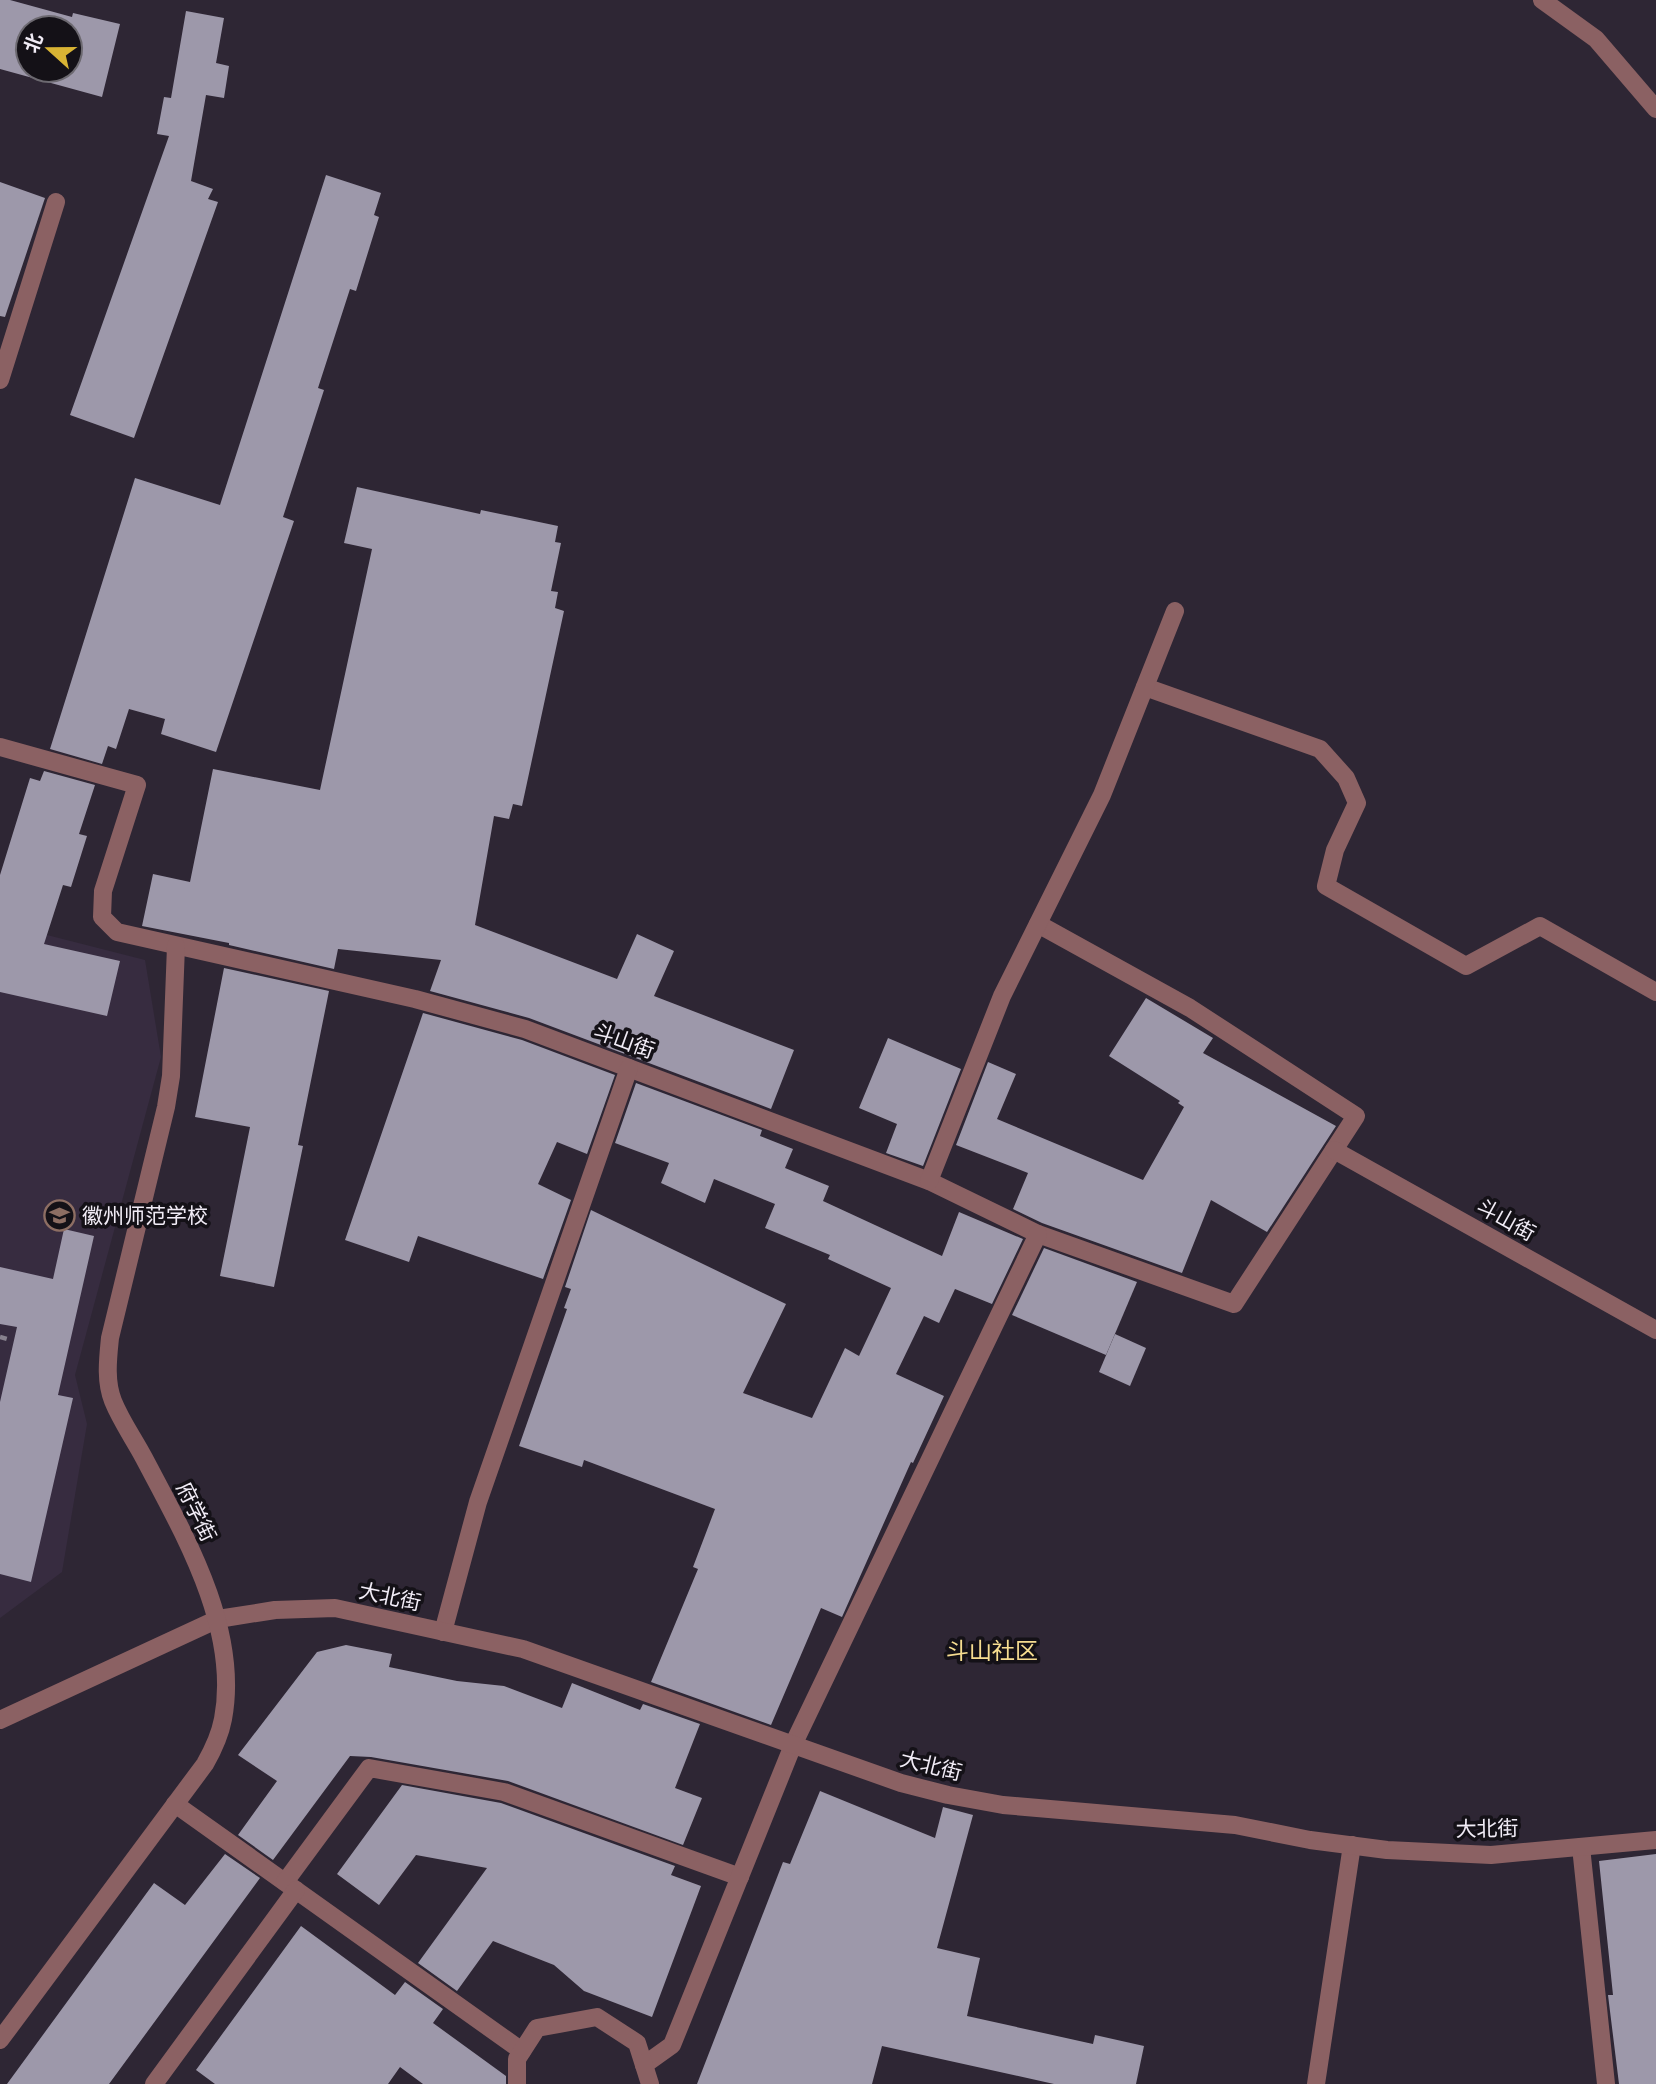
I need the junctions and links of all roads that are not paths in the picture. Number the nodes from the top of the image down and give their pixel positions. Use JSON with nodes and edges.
{"nodes":[{"id":1,"x":1542,"y":0,"type":"edge"},
{"id":2,"x":1656,"y":109,"type":"edge"},
{"id":3,"x":56,"y":202,"type":"dead end"},
{"id":4,"x":0,"y":380,"type":"edge"},
{"id":5,"x":1175,"y":611,"type":"dead end"},
{"id":6,"x":1145,"y":687,"type":"junction"},
{"id":7,"x":0,"y":747,"type":"edge"},
{"id":8,"x":1038,"y":924,"type":"junction"},
{"id":9,"x":176,"y":946,"type":"junction"},
{"id":10,"x":1656,"y":992,"type":"edge"},
{"id":11,"x":629,"y":1068,"type":"junction"},
{"id":12,"x":1334,"y":1150,"type":"junction"},
{"id":13,"x":929,"y":1181,"type":"junction"},
{"id":14,"x":1038,"y":1234,"type":"junction"},
{"id":15,"x":1656,"y":1330,"type":"edge"},
{"id":16,"x":218,"y":1619,"type":"junction"},
{"id":17,"x":443,"y":1632,"type":"junction"},
{"id":18,"x":0,"y":1720,"type":"edge"},
{"id":19,"x":793,"y":1745,"type":"junction"},
{"id":20,"x":175,"y":1804,"type":"junction"},
{"id":21,"x":1656,"y":1840,"type":"edge"},
{"id":22,"x":1352,"y":1845,"type":"junction"},
{"id":23,"x":1581,"y":1847,"type":"junction"},
{"id":24,"x":740,"y":1877,"type":"junction"},
{"id":25,"x":290,"y":1886,"type":"junction"},
{"id":26,"x":0,"y":2040,"type":"edge"},
{"id":27,"x":522,"y":2052,"type":"junction"},
{"id":28,"x":644,"y":2065,"type":"junction"},
{"id":29,"x":154,"y":2084,"type":"edge"},
{"id":30,"x":517,"y":2084,"type":"edge"},
{"id":31,"x":650,"y":2084,"type":"edge"},
{"id":32,"x":1316,"y":2084,"type":"edge"},
{"id":33,"x":1606,"y":2084,"type":"edge"}],
"edges":[{"from":1,"to":2,"type":"street"},
{"from":3,"to":4,"type":"street"},
{"from":5,"to":6,"type":"street"},
{"from":6,"to":8,"type":"street"},
{"from":6,"to":10,"type":"street"},
{"from":7,"to":9,"type":"street","name":"斗山街"},
{"from":8,"to":12,"type":"street"},
{"from":8,"to":13,"type":"street"},
{"from":9,"to":11,"type":"street","name":"斗山街"},
{"from":9,"to":16,"type":"street","name":"府学街"},
{"from":11,"to":13,"type":"street","name":"斗山街"},
{"from":11,"to":17,"type":"street"},
{"from":12,"to":14,"type":"street","name":"斗山街"},
{"from":12,"to":15,"type":"street","name":"斗山街"},
{"from":13,"to":14,"type":"street","name":"斗山街"},
{"from":14,"to":19,"type":"street"},
{"from":16,"to":17,"type":"street","name":"大北街"},
{"from":16,"to":18,"type":"street","name":"大北街"},
{"from":16,"to":20,"type":"street","name":"府学街"},
{"from":17,"to":19,"type":"street","name":"大北街"},
{"from":19,"to":22,"type":"street","name":"大北街"},
{"from":19,"to":24,"type":"street"},
{"from":20,"to":25,"type":"street"},
{"from":20,"to":26,"type":"street","name":"府学街"},
{"from":21,"to":23,"type":"street","name":"大北街"},
{"from":22,"to":23,"type":"street","name":"大北街"},
{"from":22,"to":32,"type":"street"},
{"from":23,"to":33,"type":"street"},
{"from":24,"to":25,"type":"street"},
{"from":24,"to":28,"type":"street"},
{"from":25,"to":27,"type":"street"},
{"from":25,"to":29,"type":"street"},
{"from":27,"to":28,"type":"street"},
{"from":27,"to":30,"type":"street"},
{"from":28,"to":31,"type":"street"}]}
